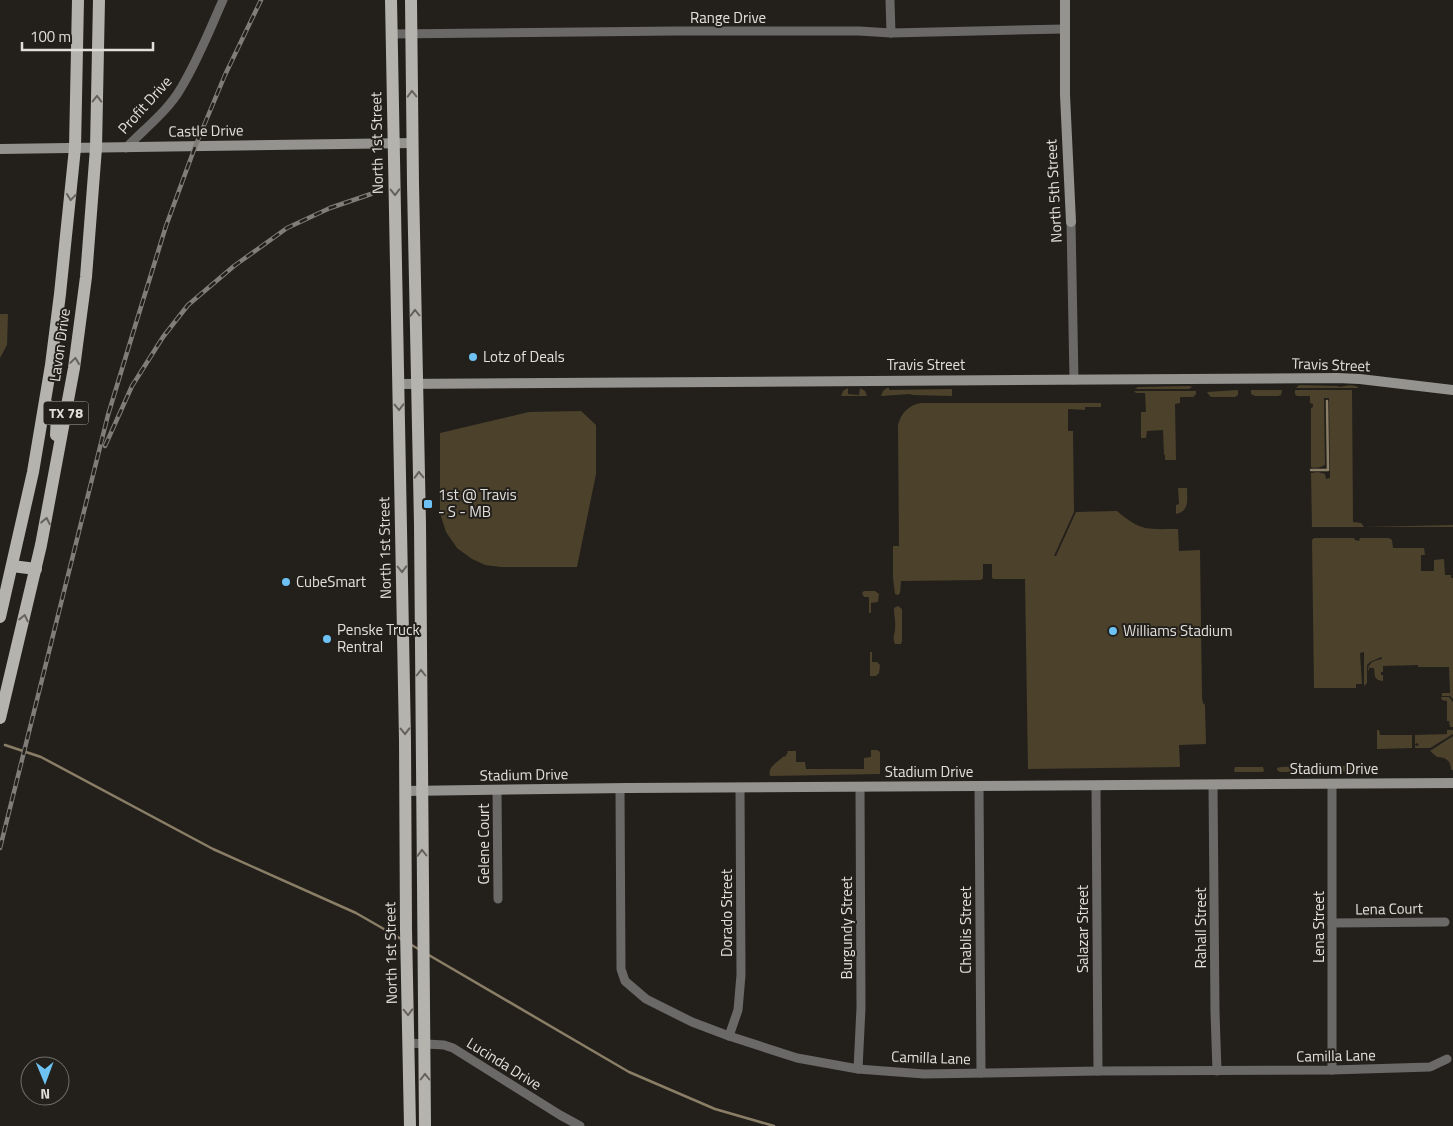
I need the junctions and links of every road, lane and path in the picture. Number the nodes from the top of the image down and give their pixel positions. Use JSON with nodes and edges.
{"nodes":[{"id":1,"x":78,"y":0,"type":"edge"},
{"id":2,"x":100,"y":0,"type":"edge"},
{"id":3,"x":223,"y":0,"type":"edge"},
{"id":4,"x":392,"y":0,"type":"edge"},
{"id":5,"x":412,"y":0,"type":"edge"},
{"id":6,"x":890,"y":0,"type":"edge"},
{"id":7,"x":1065,"y":0,"type":"edge"},
{"id":8,"x":1064,"y":29,"type":"junction"},
{"id":9,"x":891,"y":32,"type":"junction"},
{"id":10,"x":412,"y":33,"type":"junction"},
{"id":11,"x":392,"y":34,"type":"junction"},
{"id":12,"x":393,"y":143,"type":"junction"},
{"id":13,"x":413,"y":143,"type":"junction"},
{"id":14,"x":76,"y":148,"type":"junction"},
{"id":15,"x":96,"y":148,"type":"junction"},
{"id":16,"x":126,"y":148,"type":"junction"},
{"id":17,"x":0,"y":150,"type":"edge"},
{"id":18,"x":1071,"y":222,"type":"joint"},
{"id":19,"x":398,"y":352,"type":"junction"},
{"id":20,"x":416,"y":352,"type":"junction"},
{"id":21,"x":1074,"y":380,"type":"junction"},
{"id":22,"x":398,"y":384,"type":"junction"},
{"id":23,"x":416,"y":384,"type":"junction"},
{"id":24,"x":1453,"y":390,"type":"edge"},
{"id":25,"x":45,"y":403,"type":"junction"},
{"id":26,"x":54,"y":480,"type":"junction"},
{"id":27,"x":420,"y":509,"type":"junction"},
{"id":28,"x":401,"y":510,"type":"junction"},
{"id":29,"x":12,"y":566,"type":"junction"},
{"id":30,"x":36,"y":569,"type":"junction"},
{"id":31,"x":0,"y":617,"type":"edge"},
{"id":32,"x":0,"y":718,"type":"edge"},
{"id":33,"x":1453,"y":783,"type":"edge"},
{"id":34,"x":1213,"y":785,"type":"junction"},
{"id":35,"x":1332,"y":785,"type":"junction"},
{"id":36,"x":1096,"y":786,"type":"junction"},
{"id":37,"x":860,"y":787,"type":"junction"},
{"id":38,"x":978,"y":787,"type":"junction"},
{"id":39,"x":740,"y":788,"type":"junction"},
{"id":40,"x":620,"y":789,"type":"junction"},
{"id":41,"x":497,"y":790,"type":"junction"},
{"id":42,"x":422,"y":791,"type":"junction"},
{"id":43,"x":405,"y":792,"type":"junction"},
{"id":44,"x":406,"y":864,"type":"junction"},
{"id":45,"x":498,"y":899,"type":"dead end"},
{"id":46,"x":1445,"y":922,"type":"dead end"},
{"id":47,"x":1332,"y":923,"type":"junction"},
{"id":48,"x":423,"y":936,"type":"junction"},
{"id":49,"x":729,"y":1036,"type":"junction"},
{"id":50,"x":409,"y":1043,"type":"junction"},
{"id":51,"x":424,"y":1044,"type":"junction"},
{"id":52,"x":1447,"y":1059,"type":"dead end"},
{"id":53,"x":858,"y":1069,"type":"junction"},
{"id":54,"x":1332,"y":1070,"type":"junction"},
{"id":55,"x":1098,"y":1071,"type":"junction"},
{"id":56,"x":1217,"y":1071,"type":"junction"},
{"id":57,"x":981,"y":1074,"type":"junction"},
{"id":58,"x":410,"y":1126,"type":"edge"},
{"id":59,"x":425,"y":1126,"type":"edge"},
{"id":60,"x":580,"y":1126,"type":"edge"}],
"edges":[{"from":1,"to":14,"type":"main road","name":"Lavon Drive","number":"TX 78"},
{"from":15,"to":2,"type":"main road","name":"Lavon Drive","number":"TX 78","one_way":true},
{"from":3,"to":16,"type":"street","name":"Profit Drive"},
{"from":4,"to":11,"type":"main road","name":"North 1st Street"},
{"from":5,"to":10,"type":"main road"},
{"from":6,"to":9,"type":"street"},
{"from":7,"to":8,"type":"street","name":"North 5th Street"},
{"from":8,"to":9,"type":"street","name":"Range Drive"},
{"from":8,"to":18,"type":"street","name":"North 5th Street"},
{"from":9,"to":10,"type":"street","name":"Range Drive"},
{"from":10,"to":11,"type":"street","name":"Range Drive"},
{"from":13,"to":10,"type":"main road","one_way":true},
{"from":11,"to":12,"type":"main road","name":"North 1st Street"},
{"from":12,"to":13,"type":"street","name":"Castle Drive"},
{"from":12,"to":16,"type":"street","name":"Castle Drive"},
{"from":12,"to":19,"type":"main road","name":"North 1st Street","one_way":true},
{"from":20,"to":13,"type":"main road","one_way":true},
{"from":14,"to":15,"type":"street","name":"Castle Drive"},
{"from":14,"to":17,"type":"street","name":"Castle Drive"},
{"from":14,"to":25,"type":"main road","name":"Lavon Drive","number":"TX 78","one_way":true},
{"from":15,"to":16,"type":"street","name":"Castle Drive"},
{"from":26,"to":15,"type":"main road","name":"Lavon Drive","number":"TX 78","one_way":true},
{"from":18,"to":21,"type":"street","name":"North 5th Street"},
{"from":19,"to":20,"type":"main road"},
{"from":19,"to":22,"type":"main road","name":"North 1st Street"},
{"from":20,"to":23,"type":"main road"},
{"from":21,"to":23,"type":"street","name":"Travis Street"},
{"from":21,"to":24,"type":"street","name":"Travis Street"},
{"from":22,"to":23,"type":"street","name":"Travis Street"},
{"from":22,"to":28,"type":"main road","name":"North 1st Street","one_way":true},
{"from":27,"to":23,"type":"main road","one_way":true},
{"from":25,"to":26,"type":"main road"},
{"from":25,"to":29,"type":"main road","name":"Lavon Drive","number":"TX 78"},
{"from":30,"to":26,"type":"main road","name":"Lavon Drive","number":"TX 78","one_way":true},
{"from":27,"to":28,"type":"main road"},
{"from":42,"to":27,"type":"main road","one_way":true},
{"from":28,"to":43,"type":"main road","name":"North 1st Street","one_way":true},
{"from":29,"to":30,"type":"main road"},
{"from":29,"to":31,"type":"main road","name":"Lavon Drive","number":"TX 78"},
{"from":32,"to":30,"type":"main road","name":"Lavon Drive","number":"TX 78","one_way":true},
{"from":33,"to":35,"type":"street","name":"Stadium Drive"},
{"from":34,"to":35,"type":"street","name":"Stadium Drive"},
{"from":34,"to":36,"type":"street","name":"Stadium Drive"},
{"from":34,"to":56,"type":"street","name":"Rahall Street"},
{"from":35,"to":47,"type":"street","name":"Lena Street"},
{"from":36,"to":38,"type":"street","name":"Stadium Drive"},
{"from":36,"to":55,"type":"street","name":"Salazar Street"},
{"from":37,"to":38,"type":"street","name":"Stadium Drive"},
{"from":37,"to":39,"type":"street","name":"Stadium Drive"},
{"from":37,"to":53,"type":"street","name":"Burgundy Street"},
{"from":38,"to":57,"type":"street","name":"Chablis Street"},
{"from":39,"to":40,"type":"street","name":"Stadium Drive"},
{"from":39,"to":49,"type":"street","name":"Dorado Street"},
{"from":40,"to":41,"type":"street","name":"Stadium Drive"},
{"from":40,"to":49,"type":"street","name":"Camilla Lane"},
{"from":41,"to":42,"type":"street","name":"Stadium Drive"},
{"from":41,"to":45,"type":"street","name":"Gelene Court"},
{"from":42,"to":43,"type":"street","name":"Stadium Drive"},
{"from":48,"to":42,"type":"main road","one_way":true},
{"from":43,"to":44,"type":"main road","name":"North 1st Street"},
{"from":44,"to":48,"type":"main road"},
{"from":44,"to":50,"type":"main road","name":"North 1st Street","one_way":true},
{"from":46,"to":47,"type":"street","name":"Lena Court"},
{"from":47,"to":54,"type":"street","name":"Lena Street"},
{"from":48,"to":51,"type":"main road"},
{"from":49,"to":53,"type":"street","name":"Camilla Lane"},
{"from":50,"to":51,"type":"street","name":"Lucinda Drive"},
{"from":50,"to":58,"type":"main road","name":"North 1st Street"},
{"from":59,"to":51,"type":"main road","one_way":true},
{"from":51,"to":60,"type":"street","name":"Lucinda Drive"},
{"from":52,"to":54,"type":"street","name":"Camilla Lane"},
{"from":53,"to":57,"type":"street","name":"Camilla Lane"},
{"from":54,"to":56,"type":"street","name":"Camilla Lane"},
{"from":55,"to":56,"type":"street","name":"Camilla Lane"},
{"from":55,"to":57,"type":"street","name":"Camilla Lane"}]}
